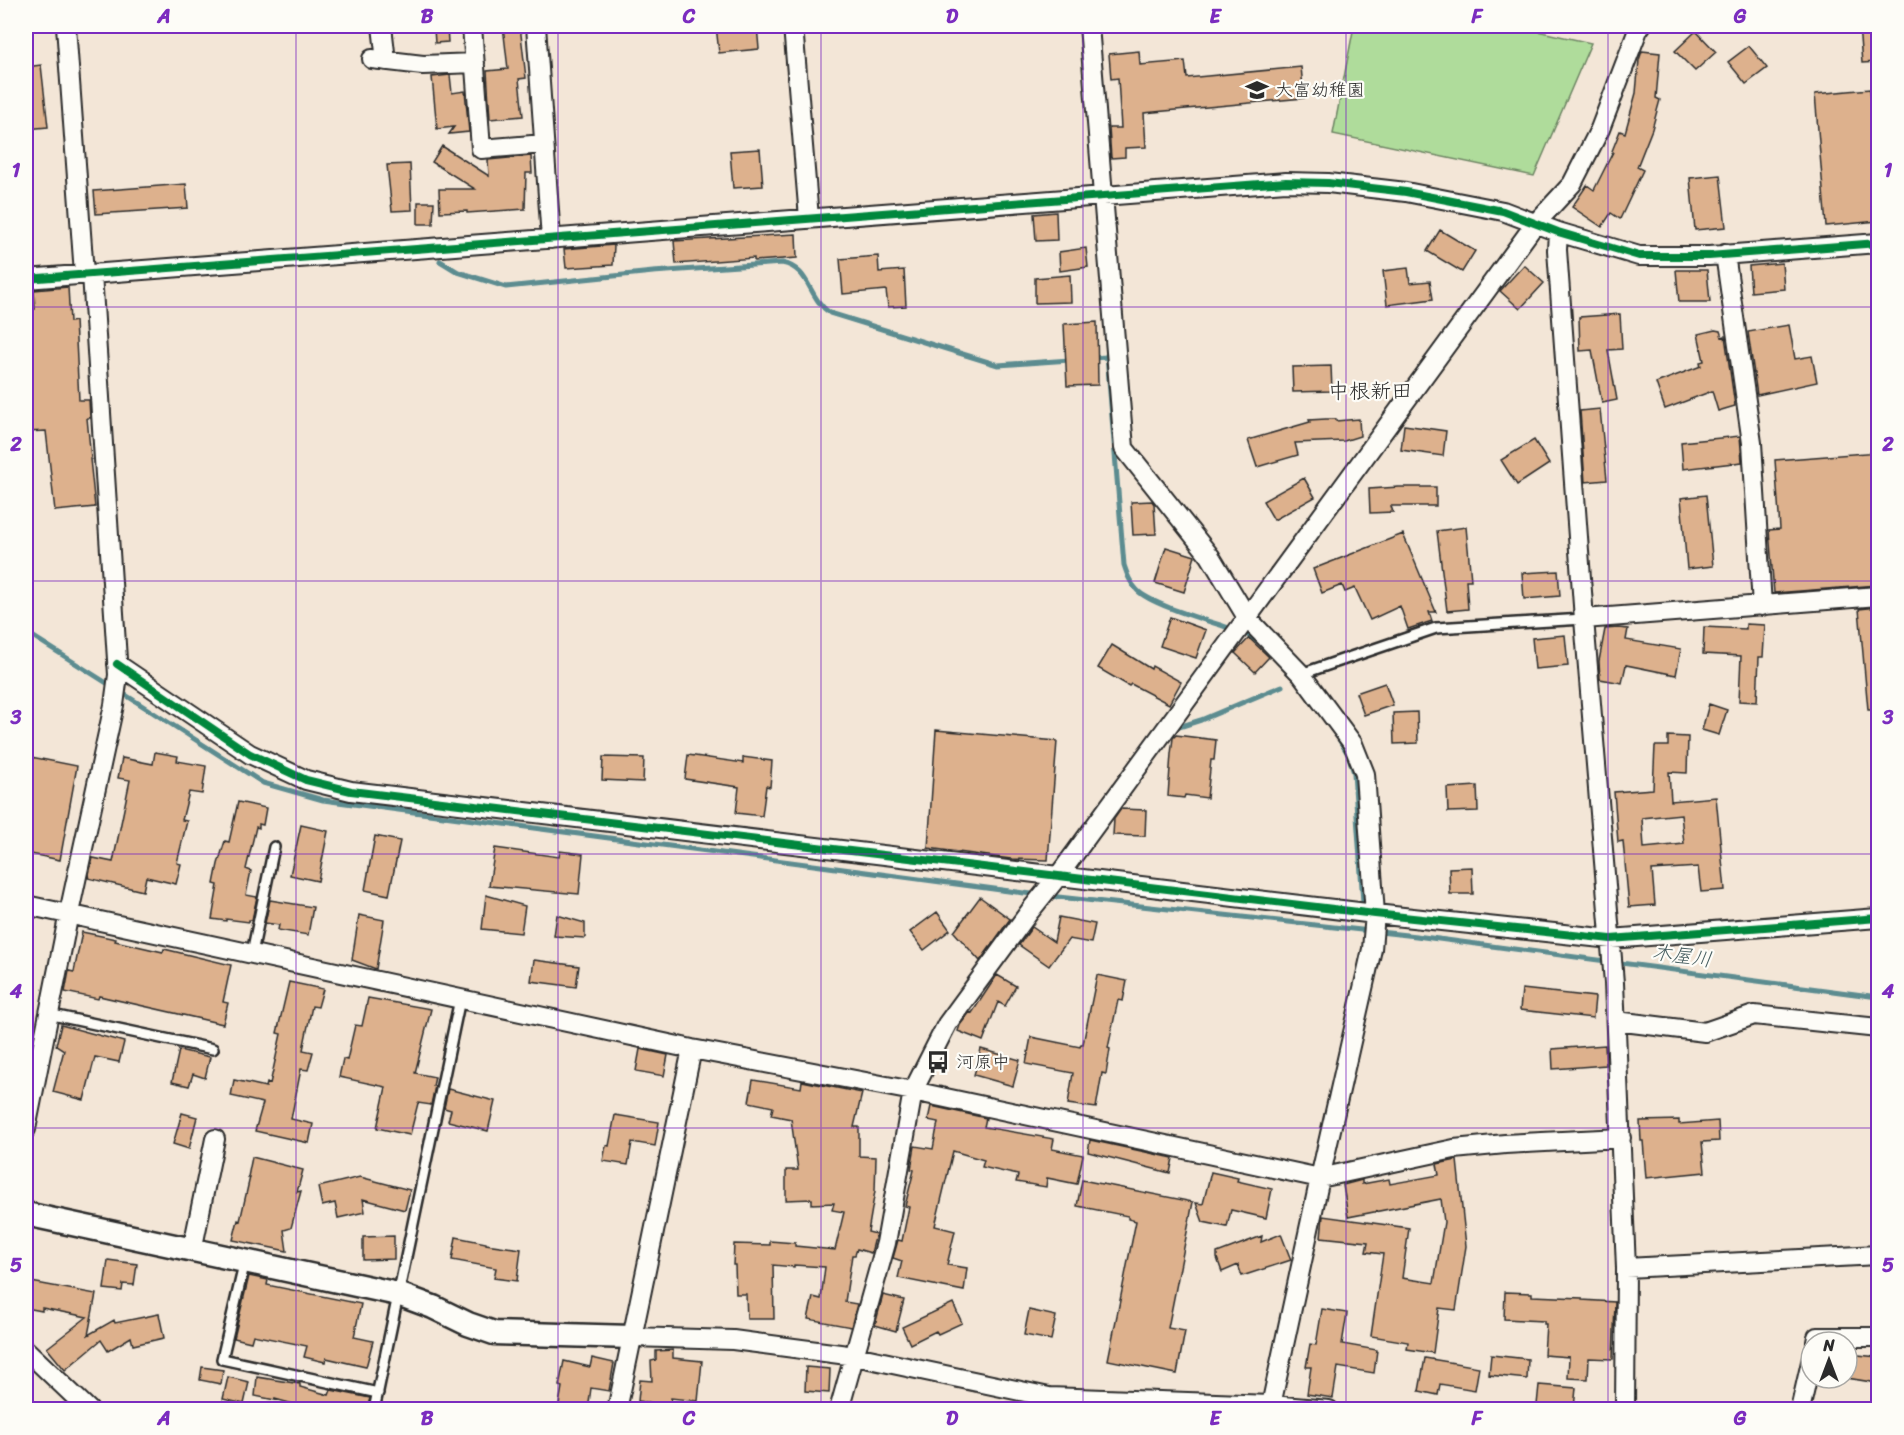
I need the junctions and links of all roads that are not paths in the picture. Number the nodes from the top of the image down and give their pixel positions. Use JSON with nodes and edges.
{"nodes":[{"id":1,"x":66,"y":26,"type":"edge"},
{"id":2,"x":382,"y":26,"type":"edge"},
{"id":3,"x":472,"y":26,"type":"edge"},
{"id":4,"x":536,"y":26,"type":"edge"},
{"id":5,"x":792,"y":26,"type":"edge"},
{"id":6,"x":1089,"y":26,"type":"edge"},
{"id":7,"x":1641,"y":26,"type":"edge"},
{"id":8,"x":475,"y":63,"type":"junction"},
{"id":9,"x":544,"y":144,"type":"junction"},
{"id":10,"x":1102,"y":195,"type":"junction"},
{"id":11,"x":808,"y":218,"type":"junction"},
{"id":12,"x":1535,"y":224,"type":"junction"},
{"id":13,"x":1558,"y":232,"type":"junction"},
{"id":14,"x":551,"y":239,"type":"junction"},
{"id":15,"x":1878,"y":243,"type":"edge"},
{"id":16,"x":1725,"y":255,"type":"junction"},
{"id":17,"x":88,"y":274,"type":"junction"},
{"id":18,"x":26,"y":279,"type":"edge"},
{"id":19,"x":1878,"y":596,"type":"edge"},
{"id":20,"x":1762,"y":606,"type":"junction"},
{"id":21,"x":1248,"y":619,"type":"junction"},
{"id":22,"x":1584,"y":619,"type":"junction"},
{"id":23,"x":118,"y":669,"type":"junction"},
{"id":24,"x":1301,"y":674,"type":"junction"},
{"id":25,"x":274,"y":846,"type":"dead end"},
{"id":26,"x":1059,"y":875,"type":"junction"},
{"id":27,"x":26,"y":905,"type":"edge"},
{"id":28,"x":69,"y":913,"type":"junction"},
{"id":29,"x":1375,"y":914,"type":"junction"},
{"id":30,"x":1878,"y":918,"type":"edge"},
{"id":31,"x":1611,"y":939,"type":"junction"},
{"id":32,"x":252,"y":953,"type":"junction"},
{"id":33,"x":460,"y":999,"type":"junction"},
{"id":34,"x":48,"y":1014,"type":"junction"},
{"id":35,"x":1616,"y":1021,"type":"junction"},
{"id":36,"x":1878,"y":1028,"type":"edge"},
{"id":37,"x":213,"y":1049,"type":"dead end"},
{"id":38,"x":692,"y":1049,"type":"junction"},
{"id":39,"x":913,"y":1091,"type":"junction"},
{"id":40,"x":26,"y":1129,"type":"edge"},
{"id":41,"x":1621,"y":1138,"type":"junction"},
{"id":42,"x":215,"y":1139,"type":"dead end"},
{"id":43,"x":1320,"y":1178,"type":"junction"},
{"id":44,"x":26,"y":1214,"type":"edge"},
{"id":45,"x":192,"y":1251,"type":"junction"},
{"id":46,"x":1878,"y":1255,"type":"edge"},
{"id":47,"x":244,"y":1262,"type":"junction"},
{"id":48,"x":1626,"y":1268,"type":"junction"},
{"id":49,"x":398,"y":1294,"type":"junction"},
{"id":50,"x":632,"y":1337,"type":"junction"},
{"id":51,"x":1859,"y":1337,"type":"edge"},
{"id":52,"x":1878,"y":1337,"type":"edge"},
{"id":53,"x":26,"y":1350,"type":"edge"},
{"id":54,"x":855,"y":1356,"type":"junction"},
{"id":55,"x":1805,"y":1390,"type":"edge"},
{"id":56,"x":378,"y":1393,"type":"junction"},
{"id":57,"x":1271,"y":1407,"type":"edge"},
{"id":58,"x":89,"y":1410,"type":"edge"},
{"id":59,"x":374,"y":1410,"type":"edge"},
{"id":60,"x":617,"y":1410,"type":"edge"},
{"id":61,"x":839,"y":1410,"type":"edge"},
{"id":62,"x":1329,"y":1410,"type":"edge"},
{"id":63,"x":1625,"y":1410,"type":"edge"},
{"id":64,"x":1800,"y":1410,"type":"edge"}],
"edges":[{"from":1,"to":17,"type":"street"},
{"from":2,"to":8,"type":"street"},
{"from":3,"to":8,"type":"street"},
{"from":4,"to":9,"type":"street"},
{"from":5,"to":11,"type":"street"},
{"from":6,"to":10,"type":"street"},
{"from":7,"to":12,"type":"street"},
{"from":8,"to":9,"type":"street"},
{"from":9,"to":14,"type":"street"},
{"from":10,"to":11,"type":"street"},
{"from":10,"to":12,"type":"street"},
{"from":10,"to":21,"type":"street"},
{"from":11,"to":14,"type":"street"},
{"from":12,"to":13,"type":"street"},
{"from":12,"to":21,"type":"street"},
{"from":13,"to":16,"type":"street"},
{"from":13,"to":22,"type":"street"},
{"from":14,"to":17,"type":"street"},
{"from":15,"to":16,"type":"street"},
{"from":16,"to":20,"type":"street"},
{"from":17,"to":18,"type":"street"},
{"from":17,"to":23,"type":"street"},
{"from":19,"to":20,"type":"street"},
{"from":20,"to":22,"type":"street"},
{"from":21,"to":24,"type":"street"},
{"from":21,"to":26,"type":"street"},
{"from":22,"to":24,"type":"lane"},
{"from":22,"to":31,"type":"street"},
{"from":23,"to":26,"type":"street"},
{"from":23,"to":28,"type":"street"},
{"from":24,"to":29,"type":"street"},
{"from":25,"to":32,"type":"lane"},
{"from":26,"to":29,"type":"street"},
{"from":26,"to":39,"type":"street"},
{"from":27,"to":28,"type":"street"},
{"from":28,"to":32,"type":"street"},
{"from":28,"to":34,"type":"street"},
{"from":29,"to":31,"type":"street"},
{"from":29,"to":43,"type":"street"},
{"from":30,"to":31,"type":"street"},
{"from":31,"to":35,"type":"street"},
{"from":32,"to":33,"type":"street"},
{"from":33,"to":38,"type":"street"},
{"from":33,"to":49,"type":"lane"},
{"from":34,"to":37,"type":"lane"},
{"from":34,"to":40,"type":"street"},
{"from":35,"to":36,"type":"street"},
{"from":35,"to":41,"type":"street"},
{"from":38,"to":39,"type":"street"},
{"from":38,"to":50,"type":"street"},
{"from":39,"to":43,"type":"street"},
{"from":39,"to":54,"type":"street"},
{"from":41,"to":43,"type":"street"},
{"from":41,"to":48,"type":"street"},
{"from":42,"to":45,"type":"street"},
{"from":43,"to":57,"type":"street"},
{"from":44,"to":45,"type":"street"},
{"from":45,"to":47,"type":"street"},
{"from":46,"to":48,"type":"street"},
{"from":47,"to":49,"type":"street"},
{"from":47,"to":56,"type":"lane"},
{"from":48,"to":63,"type":"street"},
{"from":49,"to":50,"type":"street"},
{"from":49,"to":56,"type":"lane"},
{"from":50,"to":54,"type":"street"},
{"from":50,"to":60,"type":"street"},
{"from":51,"to":52,"type":"street"},
{"from":53,"to":58,"type":"street"},
{"from":54,"to":57,"type":"street"},
{"from":54,"to":61,"type":"street"},
{"from":55,"to":64,"type":"street"},
{"from":56,"to":59,"type":"lane"},
{"from":57,"to":62,"type":"street"}]}
